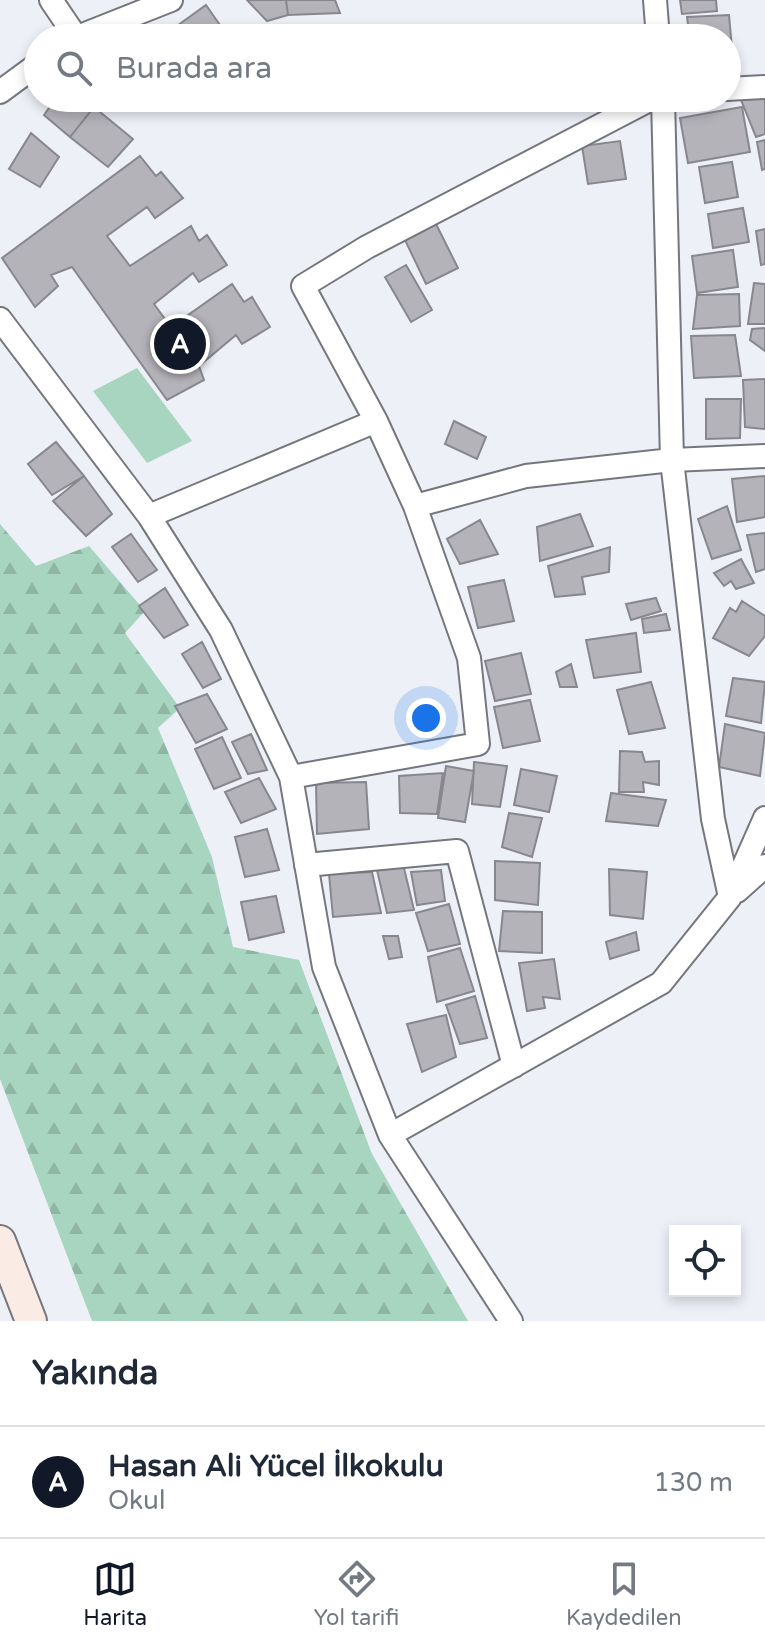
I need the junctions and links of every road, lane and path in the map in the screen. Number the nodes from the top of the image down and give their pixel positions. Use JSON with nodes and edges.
{"nodes":[{"id":1,"x":51,"y":0,"type":"edge"},
{"id":2,"x":171,"y":0,"type":"edge"},
{"id":3,"x":655,"y":0,"type":"edge"},
{"id":4,"x":67,"y":24,"type":"edge"},
{"id":5,"x":111,"y":24,"type":"edge"},
{"id":6,"x":657,"y":24,"type":"edge"},
{"id":7,"x":24,"y":74,"type":"edge"},
{"id":8,"x":765,"y":87,"type":"edge"},
{"id":9,"x":741,"y":88,"type":"edge"},
{"id":10,"x":1,"y":90,"type":"edge"},
{"id":11,"x":626,"y":112,"type":"edge"},
{"id":12,"x":663,"y":112,"type":"edge"},
{"id":13,"x":0,"y":319,"type":"edge"},
{"id":14,"x":376,"y":421,"type":"junction"},
{"id":15,"x":765,"y":456,"type":"edge"},
{"id":16,"x":672,"y":460,"type":"junction"},
{"id":17,"x":415,"y":506,"type":"junction"},
{"id":18,"x":149,"y":516,"type":"junction"},
{"id":19,"x":291,"y":777,"type":"junction"},
{"id":20,"x":765,"y":818,"type":"edge"},
{"id":21,"x":306,"y":865,"type":"junction"},
{"id":22,"x":765,"y":866,"type":"edge"},
{"id":23,"x":730,"y":897,"type":"junction"},
{"id":24,"x":514,"y":1066,"type":"junction"},
{"id":25,"x":390,"y":1135,"type":"junction"},
{"id":26,"x":0,"y":1241,"type":"edge"},
{"id":27,"x":31,"y":1321,"type":"edge"},
{"id":28,"x":511,"y":1321,"type":"edge"}],
"edges":[{"from":1,"to":4,"type":"street"},
{"from":2,"to":5,"type":"street"},
{"from":3,"to":6,"type":"street"},
{"from":7,"to":10,"type":"street"},
{"from":8,"to":9,"type":"street"},
{"from":11,"to":14,"type":"street"},
{"from":12,"to":16,"type":"street"},
{"from":13,"to":18,"type":"street"},
{"from":14,"to":17,"type":"street"},
{"from":14,"to":18,"type":"street"},
{"from":15,"to":16,"type":"street"},
{"from":16,"to":17,"type":"street"},
{"from":16,"to":23,"type":"street"},
{"from":17,"to":19,"type":"street"},
{"from":18,"to":19,"type":"street"},
{"from":19,"to":21,"type":"street"},
{"from":20,"to":23,"type":"street"},
{"from":21,"to":24,"type":"street"},
{"from":21,"to":25,"type":"street"},
{"from":22,"to":23,"type":"street"},
{"from":23,"to":24,"type":"street"},
{"from":24,"to":25,"type":"street"},
{"from":25,"to":28,"type":"street"},
{"from":26,"to":27,"type":"main road"}]}
